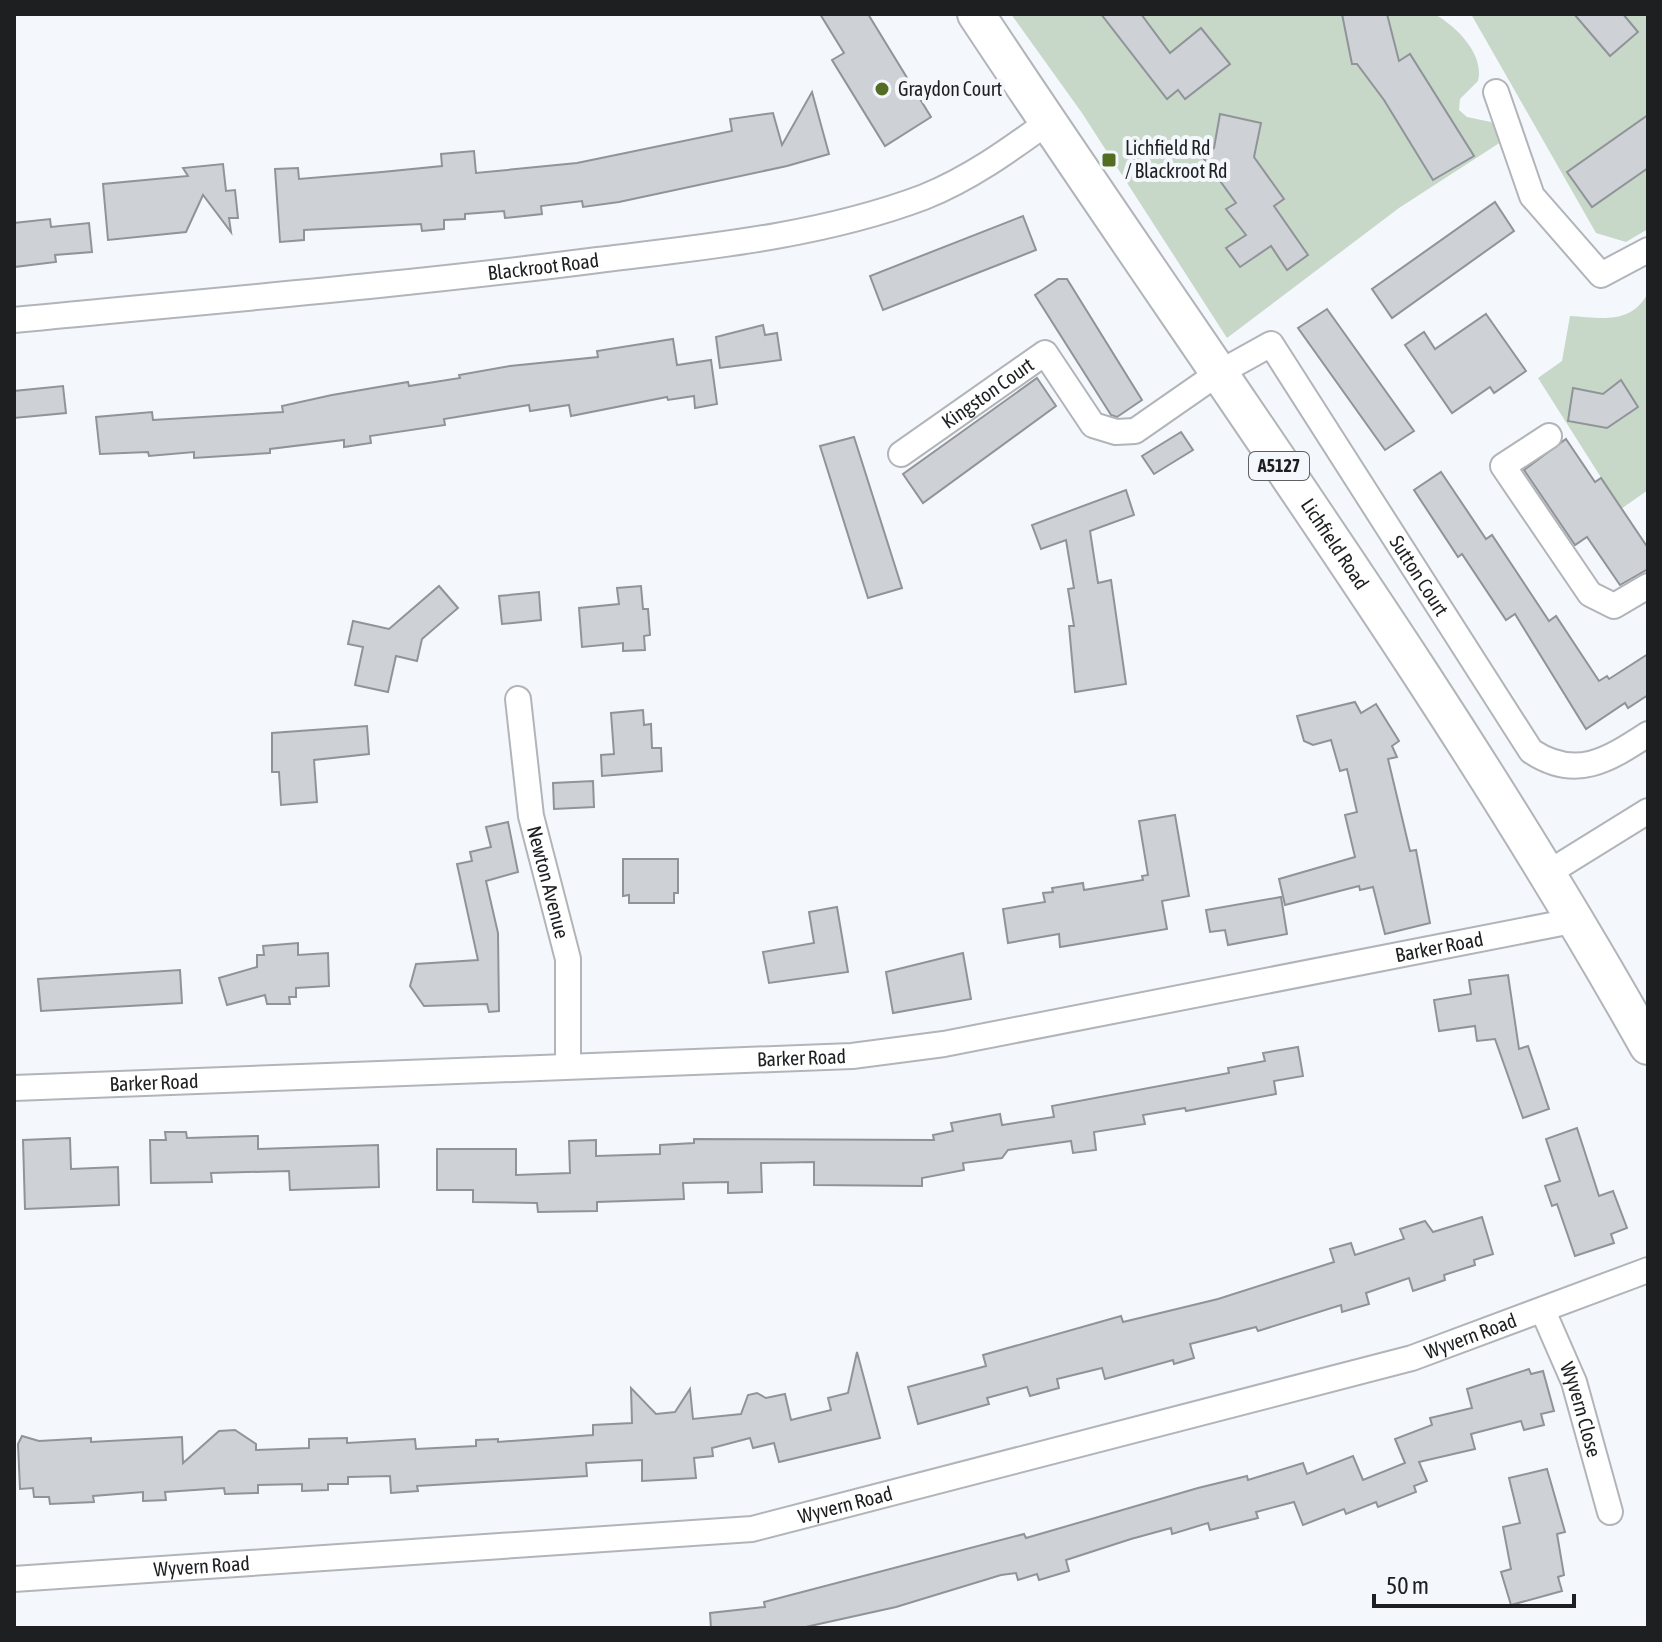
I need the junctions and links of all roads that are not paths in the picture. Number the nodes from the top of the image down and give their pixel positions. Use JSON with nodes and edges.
{"nodes":[{"id":1,"x":976,"y":14,"type":"edge"},
{"id":2,"x":1496,"y":92,"type":"dead end"},
{"id":3,"x":1048,"y":122,"type":"junction"},
{"id":4,"x":1648,"y":250,"type":"edge"},
{"id":5,"x":14,"y":320,"type":"edge"},
{"id":6,"x":1217,"y":374,"type":"junction"},
{"id":7,"x":1549,"y":436,"type":"dead end"},
{"id":8,"x":901,"y":454,"type":"dead end"},
{"id":9,"x":1648,"y":586,"type":"edge"},
{"id":10,"x":518,"y":699,"type":"dead end"},
{"id":11,"x":1648,"y":734,"type":"edge"},
{"id":12,"x":1648,"y":811,"type":"edge"},
{"id":13,"x":1548,"y":873,"type":"junction"},
{"id":14,"x":1577,"y":920,"type":"junction"},
{"id":15,"x":1648,"y":1046,"type":"edge"},
{"id":16,"x":568,"y":1066,"type":"junction"},
{"id":17,"x":14,"y":1088,"type":"edge"},
{"id":18,"x":1648,"y":1270,"type":"edge"},
{"id":19,"x":1543,"y":1311,"type":"junction"},
{"id":20,"x":1610,"y":1512,"type":"dead end"},
{"id":21,"x":14,"y":1579,"type":"edge"}],
"edges":[{"from":1,"to":3,"type":"main road","name":"Lichfield Road","number":"A5127"},
{"from":2,"to":4,"type":"street"},
{"from":3,"to":5,"type":"street","name":"Blackroot Road"},
{"from":3,"to":6,"type":"main road","name":"Lichfield Road","number":"A5127"},
{"from":6,"to":8,"type":"street","name":"Kingston Court"},
{"from":6,"to":11,"type":"street","name":"Sutton Court"},
{"from":6,"to":13,"type":"main road","name":"Lichfield Road","number":"A5127"},
{"from":7,"to":9,"type":"street"},
{"from":10,"to":16,"type":"street","name":"Newton Avenue"},
{"from":12,"to":13,"type":"street"},
{"from":13,"to":14,"type":"main road","name":"Lichfield Road","number":"A5127"},
{"from":14,"to":15,"type":"main road","name":"Lichfield Road","number":"A5127"},
{"from":14,"to":16,"type":"street","name":"Barker Road"},
{"from":16,"to":17,"type":"street","name":"Barker Road"},
{"from":18,"to":19,"type":"street","name":"Wyvern Road"},
{"from":19,"to":20,"type":"street","name":"Wyvern Close"},
{"from":19,"to":21,"type":"street","name":"Wyvern Road"}]}
